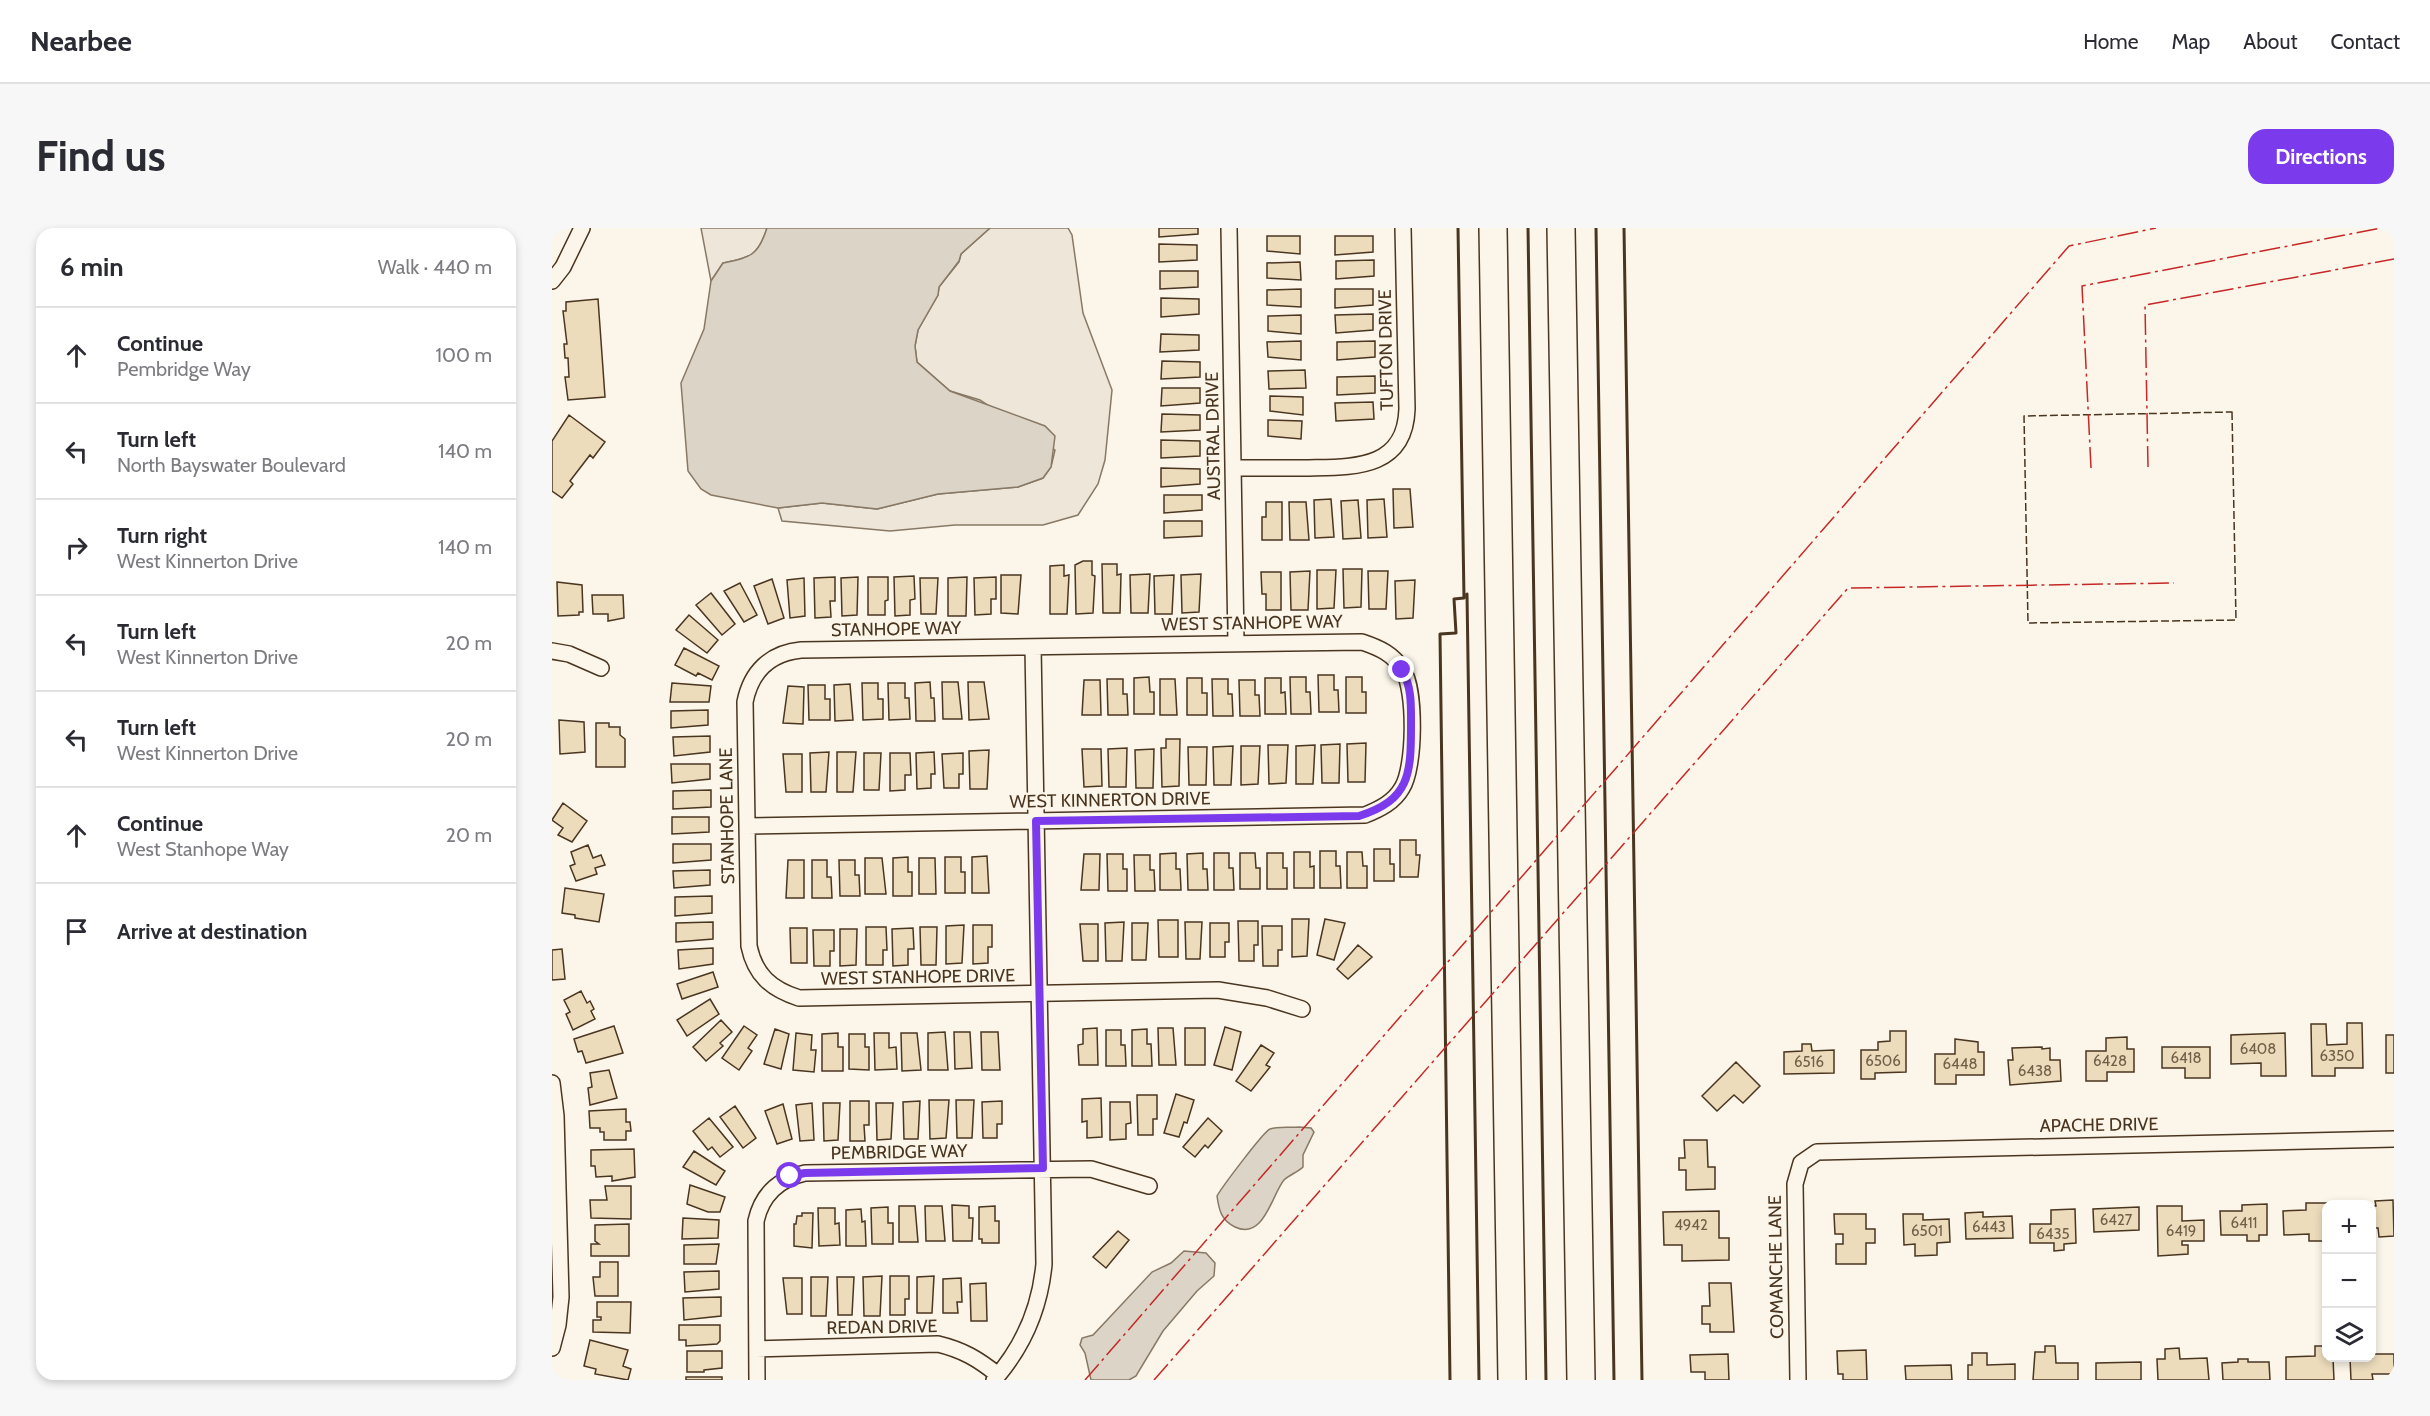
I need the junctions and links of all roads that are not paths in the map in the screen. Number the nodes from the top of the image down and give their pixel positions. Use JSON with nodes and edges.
{"nodes":[{"id":1,"x":582,"y":228,"type":"edge"},
{"id":2,"x":1229,"y":228,"type":"edge"},
{"id":3,"x":1403,"y":228,"type":"edge"},
{"id":4,"x":1493,"y":228,"type":"edge"},
{"id":5,"x":1561,"y":228,"type":"edge"},
{"id":6,"x":552,"y":280,"type":"edge"},
{"id":7,"x":1234,"y":468,"type":"junction"},
{"id":8,"x":1236,"y":644,"type":"junction"},
{"id":9,"x":1033,"y":647,"type":"junction"},
{"id":10,"x":552,"y":651,"type":"edge"},
{"id":11,"x":764,"y":665,"type":"joint"},
{"id":12,"x":601,"y":668,"type":"dead end"},
{"id":13,"x":1411,"y":728,"type":"joint"},
{"id":14,"x":1036,"y":821,"type":"junction"},
{"id":15,"x":747,"y":826,"type":"junction"},
{"id":16,"x":757,"y":970,"type":"joint"},
{"id":17,"x":1039,"y":994,"type":"junction"},
{"id":18,"x":1302,"y":1009,"type":"dead end"},
{"id":19,"x":552,"y":1083,"type":"edge"},
{"id":20,"x":2394,"y":1139,"type":"edge"},
{"id":21,"x":1807,"y":1157,"type":"joint"},
{"id":22,"x":1043,"y":1168,"type":"junction"},
{"id":23,"x":1149,"y":1186,"type":"dead end"},
{"id":24,"x":552,"y":1348,"type":"edge"},
{"id":25,"x":757,"y":1349,"type":"junction"},
{"id":26,"x":996,"y":1378,"type":"edge"},
{"id":27,"x":757,"y":1380,"type":"edge"},
{"id":28,"x":1512,"y":1380,"type":"edge"},
{"id":29,"x":1581,"y":1380,"type":"edge"},
{"id":30,"x":1798,"y":1380,"type":"edge"}],
"edges":[{"from":1,"to":6,"type":"street"},
{"from":2,"to":7,"type":"street","name":"AUSTRAL DRIVE"},
{"from":3,"to":7,"type":"street","name":"TUFTON DRIVE"},
{"from":4,"to":28,"type":"highway"},
{"from":5,"to":29,"type":"highway"},
{"from":7,"to":8,"type":"street","name":"AUSTRAL DRIVE"},
{"from":8,"to":9,"type":"street","name":"WEST STANHOPE WAY"},
{"from":8,"to":13,"type":"street","name":"WEST STANHOPE WAY"},
{"from":9,"to":11,"type":"street","name":"STANHOPE WAY"},
{"from":9,"to":14,"type":"street"},
{"from":10,"to":12,"type":"street"},
{"from":11,"to":15,"type":"street","name":"STANHOPE LANE"},
{"from":13,"to":14,"type":"street","name":"WEST KINNERTON DRIVE"},
{"from":14,"to":15,"type":"street","name":"WEST KINNERTON DRIVE"},
{"from":14,"to":17,"type":"street"},
{"from":15,"to":16,"type":"street","name":"STANHOPE LANE"},
{"from":16,"to":17,"type":"street","name":"WEST STANHOPE DRIVE"},
{"from":17,"to":18,"type":"street","name":"WEST STANHOPE DRIVE"},
{"from":17,"to":22,"type":"street"},
{"from":19,"to":24,"type":"street"},
{"from":20,"to":21,"type":"street","name":"APACHE DRIVE"},
{"from":21,"to":30,"type":"street","name":"COMANCHE LANE"},
{"from":22,"to":23,"type":"street","name":"PEMBRIDGE WAY"},
{"from":22,"to":25,"type":"street","name":"PEMBRIDGE WAY"},
{"from":22,"to":26,"type":"street"},
{"from":25,"to":26,"type":"street","name":"REDAN DRIVE"},
{"from":25,"to":27,"type":"street"}]}
